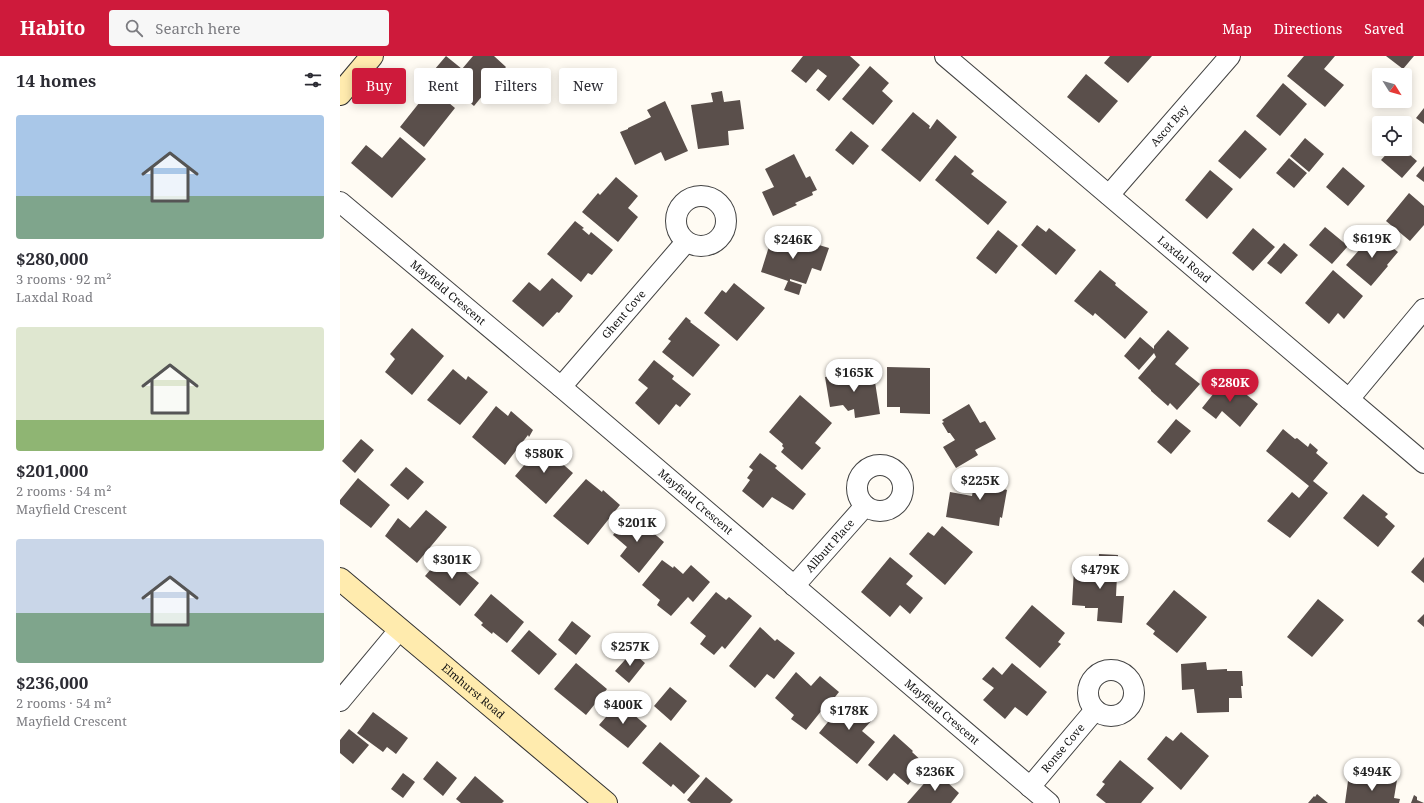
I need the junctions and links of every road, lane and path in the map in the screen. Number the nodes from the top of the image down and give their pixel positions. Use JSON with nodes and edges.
{"nodes":[{"id":1,"x":372,"y":56,"type":"edge"},
{"id":2,"x":945,"y":56,"type":"edge"},
{"id":3,"x":1230,"y":56,"type":"edge"},
{"id":4,"x":340,"y":94,"type":"edge"},
{"id":5,"x":1109,"y":195,"type":"junction"},
{"id":6,"x":340,"y":202,"type":"edge"},
{"id":7,"x":686,"y":242,"type":"dead end"},
{"id":8,"x":1424,"y":309,"type":"edge"},
{"id":9,"x":561,"y":387,"type":"junction"},
{"id":10,"x":1349,"y":399,"type":"junction"},
{"id":11,"x":1424,"y":463,"type":"edge"},
{"id":12,"x":865,"y":506,"type":"dead end"},
{"id":13,"x":340,"y":578,"type":"edge"},
{"id":14,"x":794,"y":586,"type":"junction"},
{"id":15,"x":400,"y":629,"type":"junction"},
{"id":16,"x":340,"y":701,"type":"edge"},
{"id":17,"x":1095,"y":710,"type":"dead end"},
{"id":18,"x":1030,"y":787,"type":"junction"},
{"id":19,"x":606,"y":803,"type":"edge"},
{"id":20,"x":1049,"y":803,"type":"edge"}],
"edges":[{"from":1,"to":4,"type":"street"},
{"from":2,"to":5,"type":"street","name":"Laxdal Road"},
{"from":3,"to":5,"type":"street","name":"Ascot Bay"},
{"from":5,"to":10,"type":"street","name":"Laxdal Road"},
{"from":6,"to":9,"type":"street","name":"Mayfield Crescent"},
{"from":7,"to":9,"type":"street","name":"Ghent Cove"},
{"from":8,"to":10,"type":"street"},
{"from":9,"to":14,"type":"street","name":"Mayfield Crescent"},
{"from":10,"to":11,"type":"street","name":"Laxdal Road"},
{"from":12,"to":14,"type":"street","name":"Allbutt Place"},
{"from":13,"to":15,"type":"street","name":"Elmhurst Road"},
{"from":14,"to":18,"type":"street","name":"Mayfield Crescent"},
{"from":15,"to":16,"type":"street"},
{"from":15,"to":19,"type":"street","name":"Elmhurst Road"},
{"from":17,"to":18,"type":"street","name":"Ronse Cove"},
{"from":18,"to":20,"type":"street","name":"Mayfield Crescent"}]}
